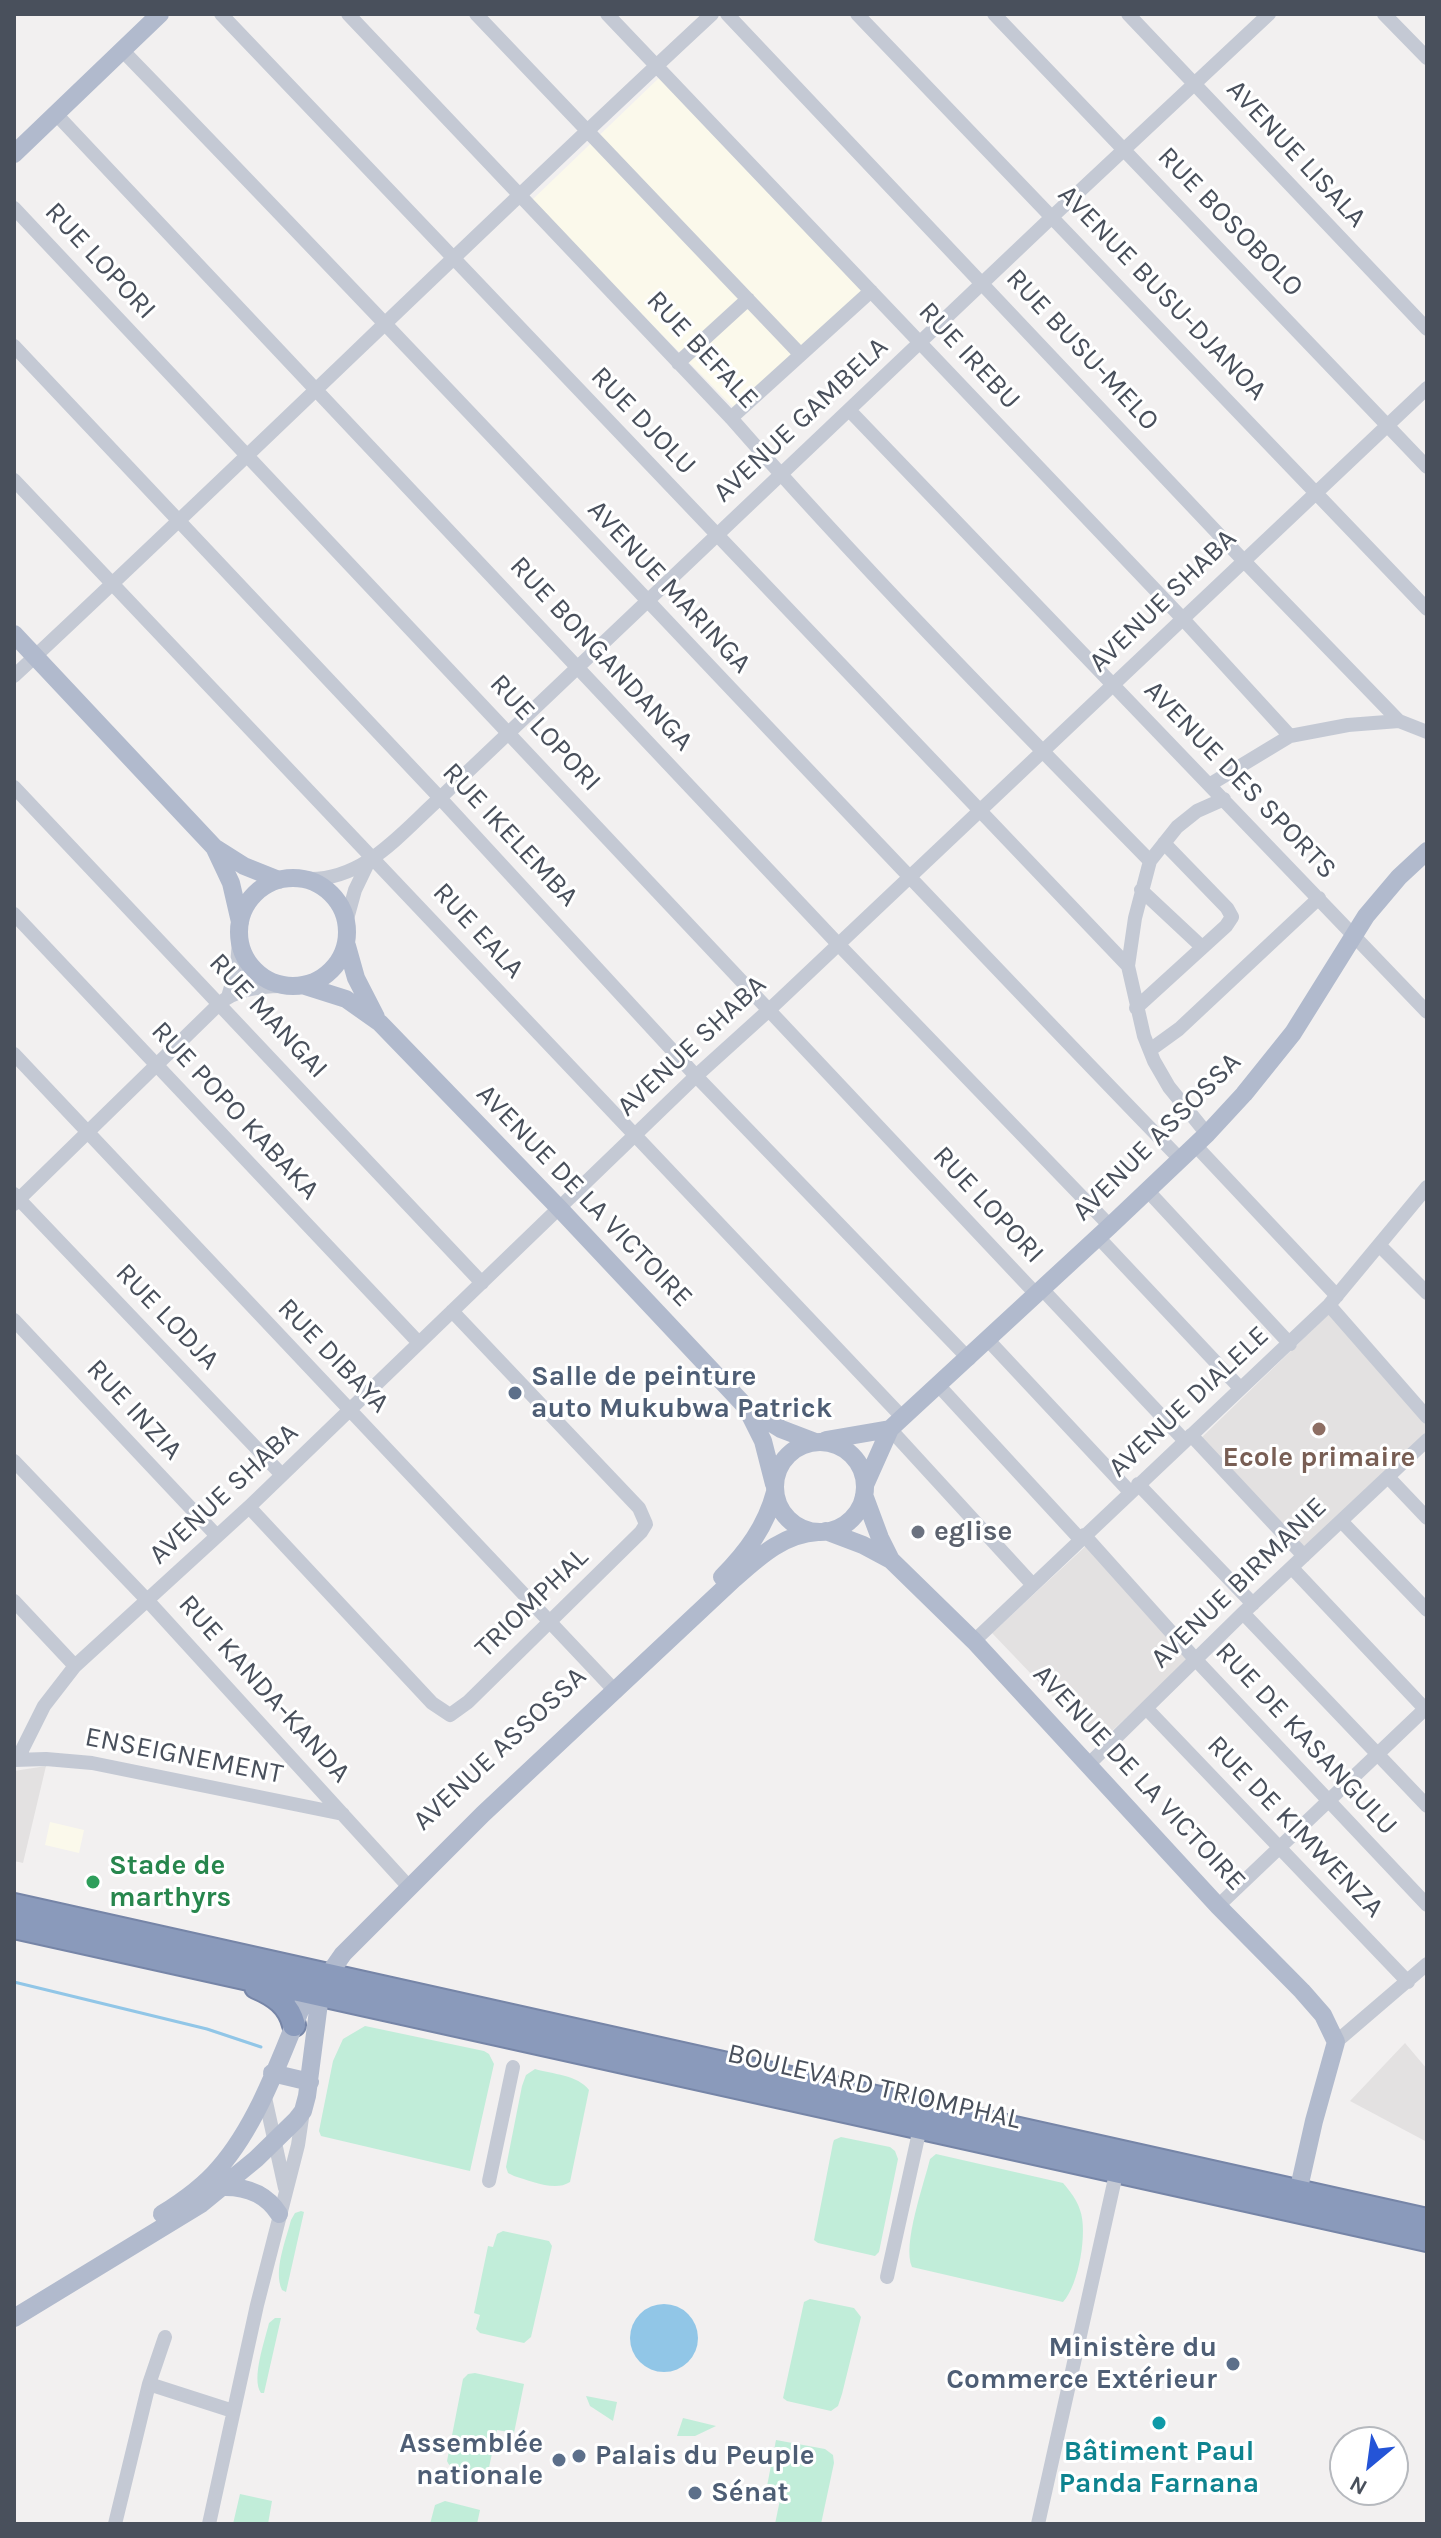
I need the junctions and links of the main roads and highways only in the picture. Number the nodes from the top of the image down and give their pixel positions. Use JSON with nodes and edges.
{"nodes":[{"id":1,"x":160,"y":14,"type":"edge"},
{"id":2,"x":14,"y":154,"type":"edge"},
{"id":3,"x":14,"y":634,"type":"edge"},
{"id":4,"x":214,"y":847,"type":"junction"},
{"id":5,"x":1427,"y":851,"type":"edge"},
{"id":6,"x":279,"y":880,"type":"junction"},
{"id":7,"x":240,"y":931,"type":"junction"},
{"id":8,"x":347,"y":946,"type":"junction"},
{"id":9,"x":305,"y":986,"type":"junction"},
{"id":10,"x":380,"y":1023,"type":"junction"},
{"id":11,"x":747,"y":1408,"type":"junction"},
{"id":12,"x":896,"y":1424,"type":"junction"},
{"id":13,"x":817,"y":1442,"type":"junction"},
{"id":14,"x":775,"y":1489,"type":"junction"},
{"id":15,"x":864,"y":1490,"type":"junction"},
{"id":16,"x":822,"y":1532,"type":"junction"},
{"id":17,"x":891,"y":1560,"type":"junction"},
{"id":18,"x":731,"y":1575,"type":"junction"},
{"id":19,"x":14,"y":1905,"type":"edge"},
{"id":20,"x":14,"y":1927,"type":"edge"},
{"id":21,"x":233,"y":1976,"type":"junction"},
{"id":22,"x":318,"y":1983,"type":"junction"},
{"id":23,"x":294,"y":2025,"type":"junction"},
{"id":24,"x":272,"y":2073,"type":"junction"},
{"id":25,"x":310,"y":2082,"type":"junction"},
{"id":26,"x":1119,"y":2161,"type":"junction"},
{"id":27,"x":221,"y":2187,"type":"junction"},
{"id":28,"x":1296,"y":2200,"type":"junction"},
{"id":29,"x":279,"y":2214,"type":"road end"},
{"id":30,"x":169,"y":2216,"type":"junction"},
{"id":31,"x":1427,"y":2220,"type":"edge"},
{"id":32,"x":1427,"y":2240,"type":"edge"},
{"id":33,"x":14,"y":2305,"type":"edge"},
{"id":34,"x":14,"y":2318,"type":"edge"}],
"edges":[{"from":1,"to":2,"type":"main road"},
{"from":3,"to":4,"type":"main road"},
{"from":4,"to":6,"type":"main road"},
{"from":4,"to":7,"type":"main road"},
{"from":5,"to":12,"type":"main road","name":"AVENUE ASSOSSA"},
{"from":6,"to":7,"type":"main road"},
{"from":6,"to":8,"type":"main road"},
{"from":7,"to":9,"type":"main road"},
{"from":8,"to":9,"type":"main road"},
{"from":8,"to":10,"type":"main road"},
{"from":9,"to":10,"type":"main road"},
{"from":10,"to":11,"type":"main road","name":"AVENUE DE LA VICTOIRE"},
{"from":11,"to":13,"type":"main road"},
{"from":11,"to":14,"type":"main road"},
{"from":12,"to":13,"type":"main road"},
{"from":12,"to":15,"type":"main road"},
{"from":13,"to":14,"type":"main road"},
{"from":13,"to":15,"type":"main road"},
{"from":14,"to":16,"type":"main road"},
{"from":14,"to":18,"type":"main road"},
{"from":15,"to":16,"type":"main road"},
{"from":15,"to":17,"type":"main road"},
{"from":16,"to":17,"type":"main road"},
{"from":16,"to":18,"type":"main road"},
{"from":17,"to":28,"type":"main road","name":"AVENUE DE LA VICTOIRE"},
{"from":18,"to":22,"type":"main road","name":"AVENUE ASSOSSA"},
{"from":19,"to":22,"type":"highway","name":"BOULEVARD TRIOMPHAL"},
{"from":20,"to":21,"type":"highway","name":"BOULEVARD TRIOMPHAL"},
{"from":21,"to":22,"type":"highway","name":"BOULEVARD TRIOMPHAL"},
{"from":21,"to":23,"type":"highway"},
{"from":22,"to":23,"type":"main road","name":"AVENUE ASSOSSA"},
{"from":22,"to":25,"type":"main road"},
{"from":22,"to":26,"type":"highway","name":"BOULEVARD TRIOMPHAL"},
{"from":22,"to":26,"type":"highway","name":"BOULEVARD TRIOMPHAL"},
{"from":23,"to":24,"type":"main road","name":"AVENUE ASSOSSA"},
{"from":24,"to":25,"type":"main road"},
{"from":24,"to":30,"type":"main road","name":"AVENUE ASSOSSA"},
{"from":25,"to":27,"type":"main road"},
{"from":26,"to":28,"type":"highway","name":"BOULEVARD TRIOMPHAL"},
{"from":27,"to":29,"type":"main road"},
{"from":27,"to":30,"type":"main road"},
{"from":28,"to":31,"type":"highway","name":"BOULEVARD TRIOMPHAL"},
{"from":28,"to":32,"type":"highway","name":"BOULEVARD TRIOMPHAL"},
{"from":30,"to":33,"type":"main road"},
{"from":30,"to":34,"type":"main road"}]}
